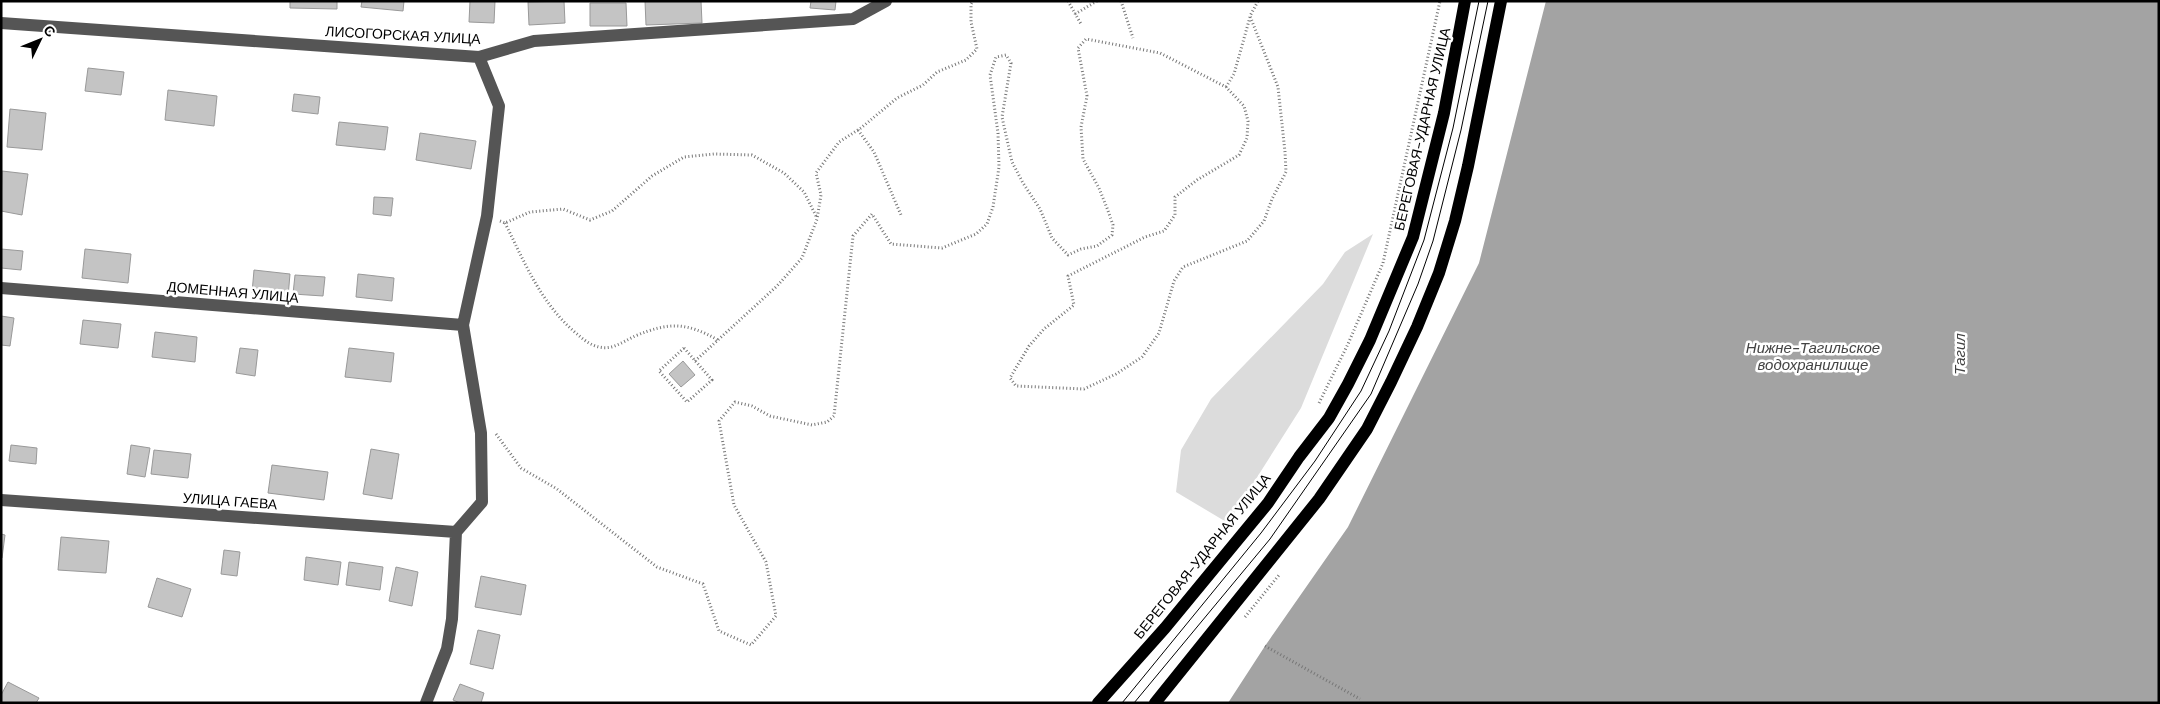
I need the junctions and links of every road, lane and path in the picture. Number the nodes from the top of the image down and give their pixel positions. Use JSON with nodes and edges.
{"nodes":[{"id":1,"x":886,"y":1,"type":"edge"},
{"id":2,"x":973,"y":1,"type":"edge"},
{"id":3,"x":1068,"y":1,"type":"edge"},
{"id":4,"x":1097,"y":1,"type":"edge"},
{"id":5,"x":1121,"y":1,"type":"edge"},
{"id":6,"x":1258,"y":1,"type":"edge"},
{"id":7,"x":1440,"y":1,"type":"edge"},
{"id":8,"x":1465,"y":1,"type":"edge"},
{"id":9,"x":1501,"y":1,"type":"edge"},
{"id":10,"x":1075,"y":14,"type":"junction"},
{"id":11,"x":1250,"y":16,"type":"junction"},
{"id":12,"x":1,"y":23,"type":"edge"},
{"id":13,"x":1081,"y":24,"type":"dead end"},
{"id":14,"x":1133,"y":38,"type":"dead end"},
{"id":15,"x":479,"y":56,"type":"junction"},
{"id":16,"x":1226,"y":87,"type":"junction"},
{"id":17,"x":858,"y":130,"type":"junction"},
{"id":18,"x":487,"y":216,"type":"junction"},
{"id":19,"x":901,"y":216,"type":"dead end"},
{"id":20,"x":817,"y":219,"type":"junction"},
{"id":21,"x":505,"y":223,"type":"junction"},
{"id":22,"x":1,"y":288,"type":"edge"},
{"id":23,"x":462,"y":325,"type":"junction"},
{"id":24,"x":718,"y":340,"type":"junction"},
{"id":25,"x":695,"y":361,"type":"junction"},
{"id":26,"x":1318,"y":404,"type":"dead end"},
{"id":27,"x":494,"y":431,"type":"dead end"},
{"id":28,"x":1,"y":500,"type":"edge"},
{"id":29,"x":456,"y":532,"type":"junction"},
{"id":30,"x":1265,"y":646,"type":"dead end"},
{"id":31,"x":1360,"y":699,"type":"dead end"},
{"id":32,"x":426,"y":703,"type":"edge"},
{"id":33,"x":1098,"y":703,"type":"edge"},
{"id":34,"x":1155,"y":703,"type":"edge"}],
"edges":[{"from":1,"to":15,"type":"street","name":"ЛИСОГОРСКАЯ УЛИЦА"},
{"from":2,"to":17,"type":"path"},
{"from":3,"to":10,"type":"path"},
{"from":4,"to":10,"type":"path"},
{"from":5,"to":14,"type":"path"},
{"from":6,"to":11,"type":"path"},
{"from":7,"to":26,"type":"path"},
{"from":8,"to":33,"type":"main road","name":"БЕРЕГОВАЯ-УДАРНАЯ УЛИЦА"},
{"from":9,"to":34,"type":"main road"},
{"from":10,"to":13,"type":"path"},
{"from":11,"to":16,"type":"path"},
{"from":11,"to":16,"type":"path"},
{"from":12,"to":15,"type":"street","name":"ЛИСОГОРСКАЯ УЛИЦА"},
{"from":15,"to":18,"type":"street"},
{"from":16,"to":27,"type":"path"},
{"from":17,"to":19,"type":"path"},
{"from":17,"to":20,"type":"path"},
{"from":18,"to":21,"type":"path"},
{"from":18,"to":23,"type":"street"},
{"from":20,"to":21,"type":"path"},
{"from":20,"to":24,"type":"path"},
{"from":21,"to":24,"type":"path"},
{"from":22,"to":23,"type":"street","name":"ДОМЕННАЯ УЛИЦА"},
{"from":23,"to":29,"type":"street"},
{"from":24,"to":25,"type":"path"},
{"from":25,"to":25,"type":"path"},
{"from":28,"to":29,"type":"street","name":"УЛИЦА ГАЕВА"},
{"from":29,"to":32,"type":"street"},
{"from":30,"to":31,"type":"path"}]}
